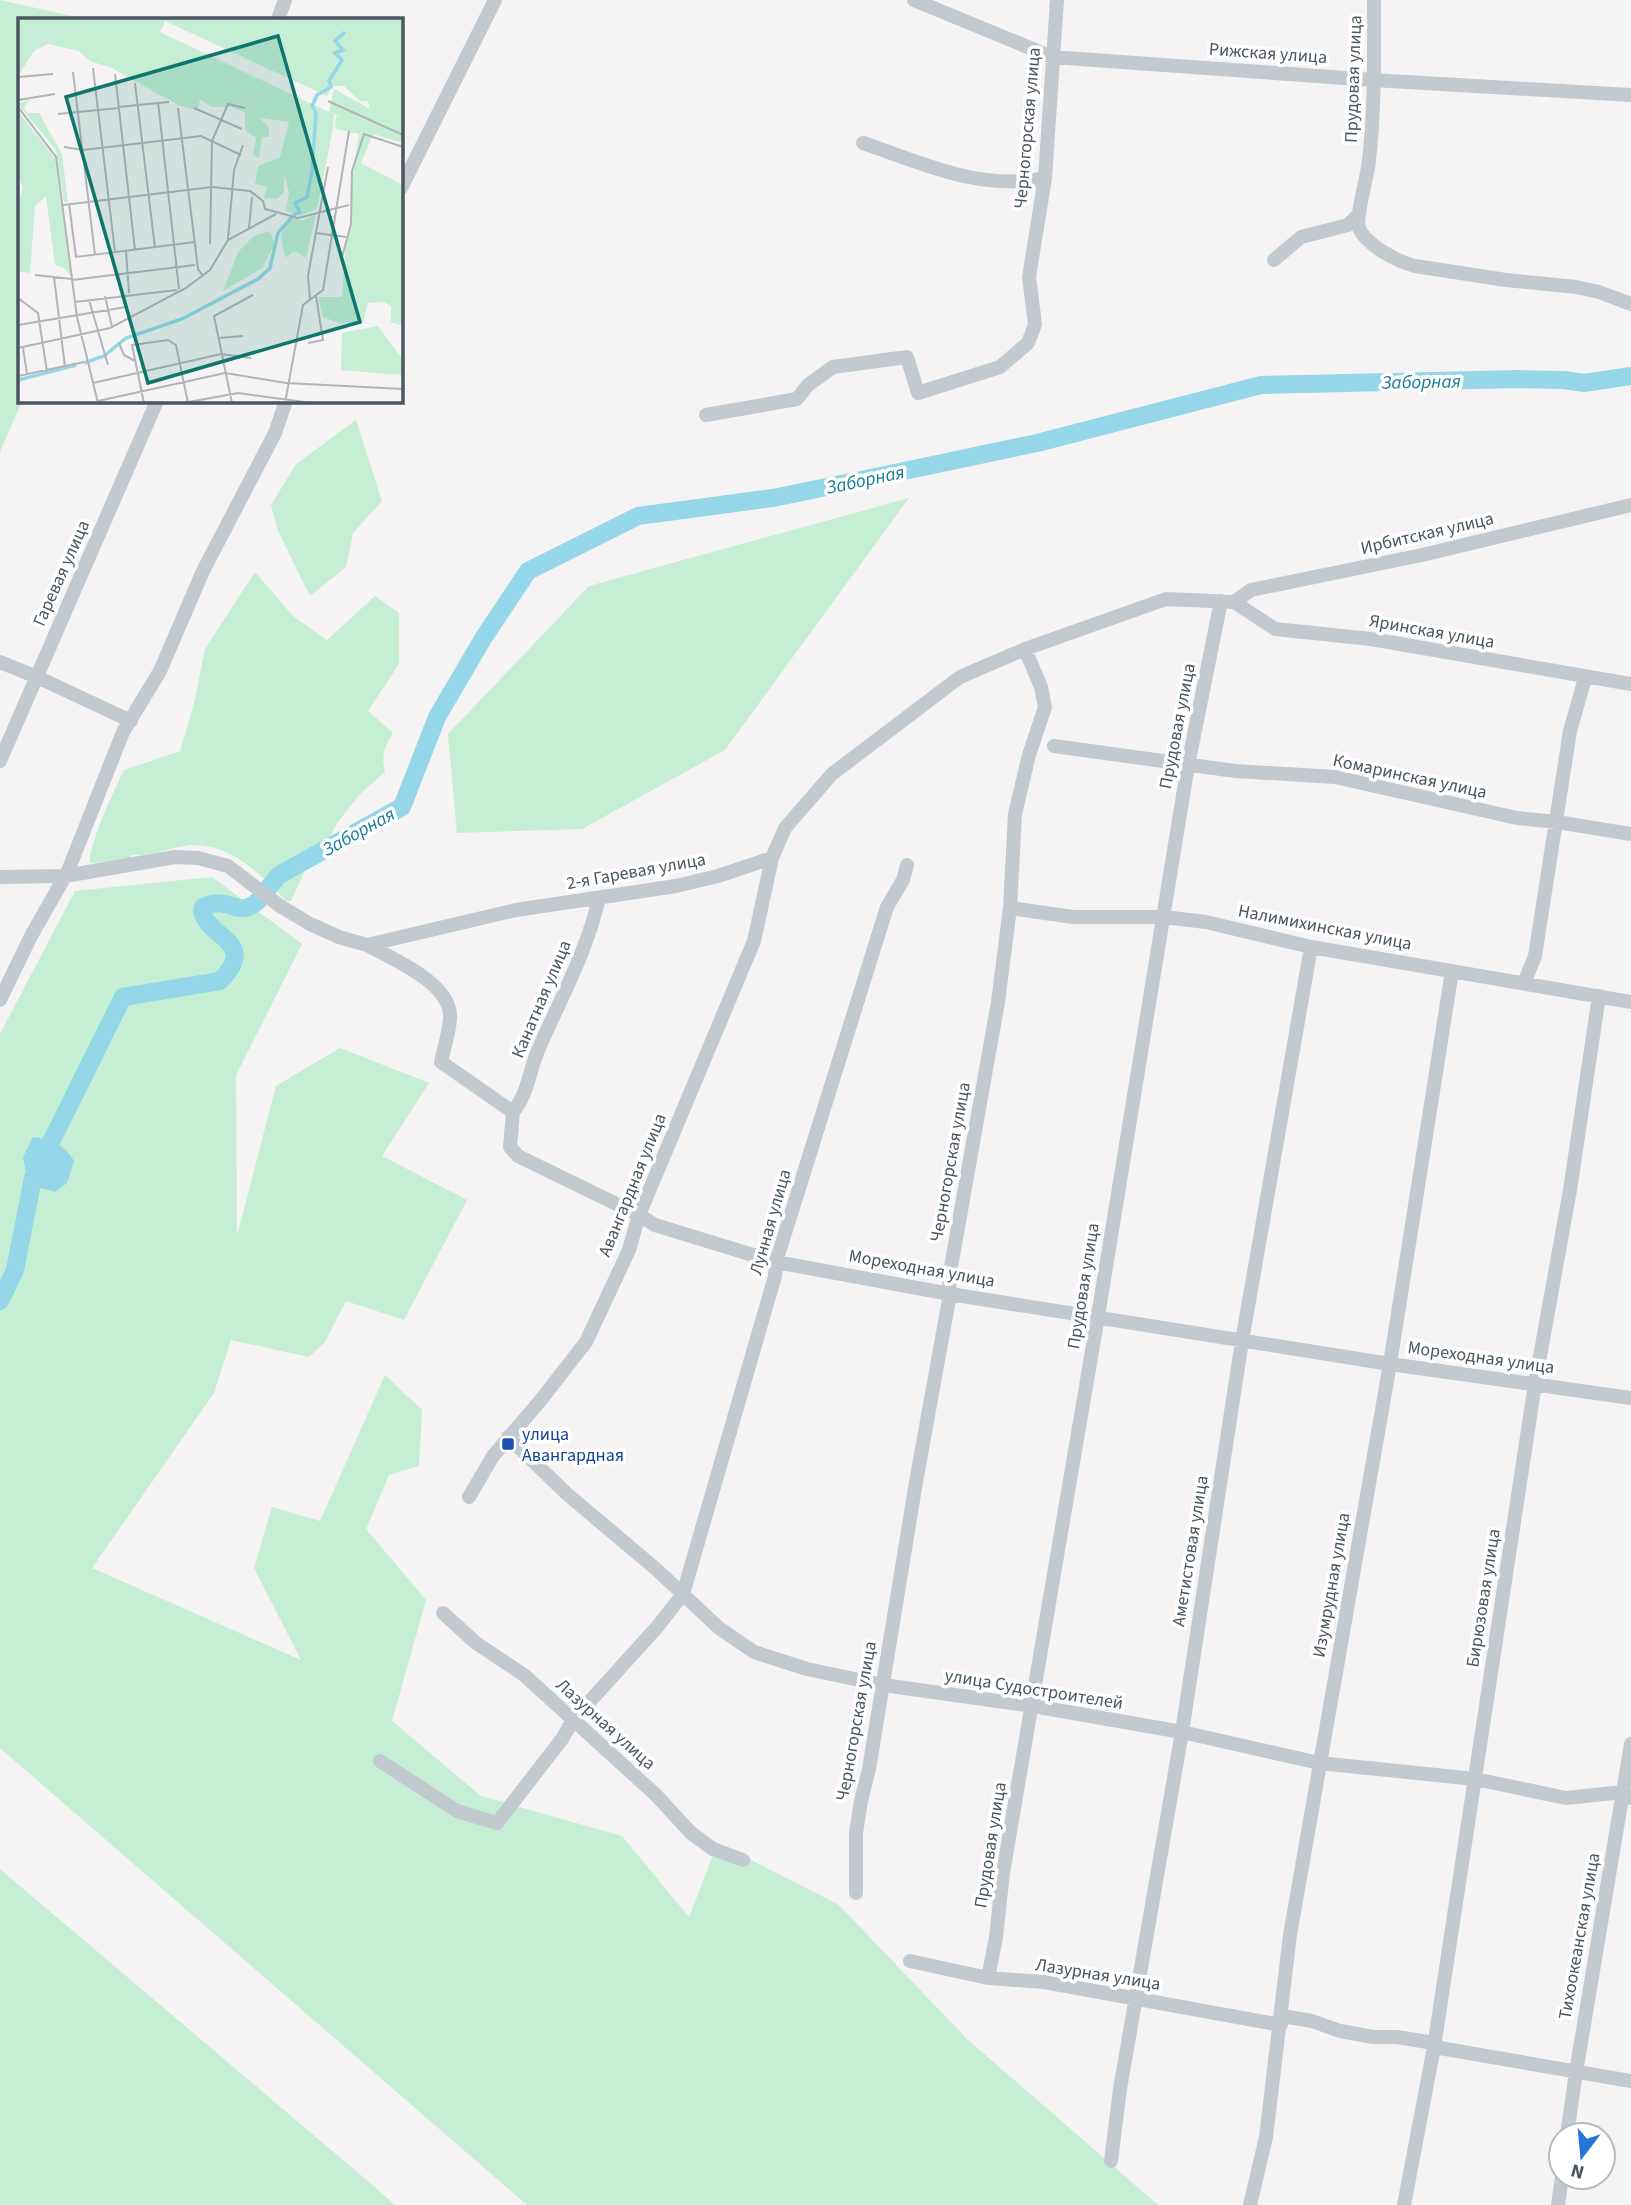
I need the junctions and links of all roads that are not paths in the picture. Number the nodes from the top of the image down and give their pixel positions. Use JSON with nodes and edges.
{"nodes":[{"id":1,"x":285,"y":0,"type":"edge"},
{"id":2,"x":495,"y":0,"type":"edge"},
{"id":3,"x":914,"y":0,"type":"edge"},
{"id":4,"x":1057,"y":0,"type":"edge"},
{"id":5,"x":1374,"y":0,"type":"edge"},
{"id":6,"x":278,"y":18,"type":"edge"},
{"id":7,"x":1052,"y":57,"type":"junction"},
{"id":8,"x":1373,"y":80,"type":"junction"},
{"id":9,"x":1631,"y":95,"type":"edge"},
{"id":10,"x":863,"y":143,"type":"dead end"},
{"id":11,"x":1045,"y":178,"type":"junction"},
{"id":12,"x":402,"y":186,"type":"edge"},
{"id":13,"x":1357,"y":216,"type":"junction"},
{"id":14,"x":1273,"y":260,"type":"dead end"},
{"id":15,"x":1631,"y":304,"type":"edge"},
{"id":16,"x":157,"y":402,"type":"edge"},
{"id":17,"x":286,"y":402,"type":"edge"},
{"id":18,"x":706,"y":415,"type":"dead end"},
{"id":19,"x":1631,"y":505,"type":"edge"},
{"id":20,"x":1227,"y":602,"type":"junction"},
{"id":21,"x":1025,"y":649,"type":"junction"},
{"id":22,"x":0,"y":662,"type":"edge"},
{"id":23,"x":37,"y":677,"type":"junction"},
{"id":24,"x":1585,"y":678,"type":"junction"},
{"id":25,"x":1631,"y":684,"type":"edge"},
{"id":26,"x":131,"y":721,"type":"junction"},
{"id":27,"x":1054,"y":746,"type":"dead end"},
{"id":28,"x":0,"y":761,"type":"edge"},
{"id":29,"x":1188,"y":765,"type":"junction"},
{"id":30,"x":1557,"y":822,"type":"junction"},
{"id":31,"x":1631,"y":834,"type":"edge"},
{"id":32,"x":772,"y":858,"type":"junction"},
{"id":33,"x":907,"y":866,"type":"dead end"},
{"id":34,"x":65,"y":876,"type":"junction"},
{"id":35,"x":0,"y":877,"type":"edge"},
{"id":36,"x":599,"y":898,"type":"junction"},
{"id":37,"x":1010,"y":908,"type":"junction"},
{"id":38,"x":1163,"y":917,"type":"junction"},
{"id":39,"x":368,"y":945,"type":"junction"},
{"id":40,"x":1311,"y":947,"type":"junction"},
{"id":41,"x":1452,"y":971,"type":"junction"},
{"id":42,"x":1524,"y":983,"type":"junction"},
{"id":43,"x":1599,"y":996,"type":"junction"},
{"id":44,"x":0,"y":1000,"type":"edge"},
{"id":45,"x":1631,"y":1002,"type":"edge"},
{"id":46,"x":513,"y":1112,"type":"junction"},
{"id":47,"x":639,"y":1215,"type":"junction"},
{"id":48,"x":776,"y":1262,"type":"junction"},
{"id":49,"x":950,"y":1294,"type":"junction"},
{"id":50,"x":1098,"y":1316,"type":"junction"},
{"id":51,"x":1242,"y":1341,"type":"junction"},
{"id":52,"x":1390,"y":1364,"type":"junction"},
{"id":53,"x":1535,"y":1384,"type":"junction"},
{"id":54,"x":1631,"y":1398,"type":"edge"},
{"id":55,"x":508,"y":1437,"type":"junction"},
{"id":56,"x":469,"y":1497,"type":"dead end"},
{"id":57,"x":683,"y":1594,"type":"junction"},
{"id":58,"x":443,"y":1613,"type":"dead end"},
{"id":59,"x":883,"y":1685,"type":"junction"},
{"id":60,"x":1033,"y":1706,"type":"junction"},
{"id":61,"x":573,"y":1720,"type":"junction"},
{"id":62,"x":1182,"y":1732,"type":"junction"},
{"id":63,"x":1631,"y":1744,"type":"edge"},
{"id":64,"x":380,"y":1761,"type":"dead end"},
{"id":65,"x":1319,"y":1763,"type":"junction"},
{"id":66,"x":1475,"y":1779,"type":"junction"},
{"id":67,"x":1627,"y":1795,"type":"edge"},
{"id":68,"x":743,"y":1860,"type":"dead end"},
{"id":69,"x":856,"y":1894,"type":"dead end"},
{"id":70,"x":910,"y":1961,"type":"dead end"},
{"id":71,"x":988,"y":1978,"type":"junction"},
{"id":72,"x":1136,"y":1999,"type":"junction"},
{"id":73,"x":1281,"y":2020,"type":"junction"},
{"id":74,"x":1434,"y":2045,"type":"junction"},
{"id":75,"x":1576,"y":2072,"type":"junction"},
{"id":76,"x":1631,"y":2081,"type":"edge"},
{"id":77,"x":1569,"y":2121,"type":"edge"},
{"id":78,"x":1111,"y":2161,"type":"dead end"},
{"id":79,"x":1250,"y":2205,"type":"edge"},
{"id":80,"x":1404,"y":2205,"type":"edge"}],
"edges":[{"from":1,"to":6,"type":"street"},
{"from":2,"to":12,"type":"street"},
{"from":3,"to":7,"type":"street","name":"Рижская улица"},
{"from":4,"to":7,"type":"street","name":"Черногорская улица"},
{"from":5,"to":8,"type":"street","name":"Прудовая улица"},
{"from":7,"to":8,"type":"street","name":"Рижская улица"},
{"from":7,"to":11,"type":"street","name":"Черногорская улица"},
{"from":8,"to":9,"type":"street","name":"Рижская улица"},
{"from":8,"to":13,"type":"street","name":"Прудовая улица"},
{"from":10,"to":11,"type":"street"},
{"from":11,"to":18,"type":"street","name":"Черногорская улица"},
{"from":13,"to":14,"type":"street"},
{"from":13,"to":15,"type":"street"},
{"from":16,"to":23,"type":"street","name":"Гаревая улица"},
{"from":17,"to":26,"type":"street"},
{"from":19,"to":20,"type":"street","name":"Ирбитская улица"},
{"from":20,"to":21,"type":"street"},
{"from":20,"to":24,"type":"street","name":"Яринская улица"},
{"from":20,"to":29,"type":"street","name":"Прудовая улица"},
{"from":21,"to":32,"type":"street"},
{"from":21,"to":37,"type":"street","name":"Черногорская улица"},
{"from":22,"to":23,"type":"street"},
{"from":23,"to":26,"type":"street"},
{"from":23,"to":28,"type":"street","name":"Гаревая улица"},
{"from":24,"to":25,"type":"street","name":"Яринская улица"},
{"from":24,"to":30,"type":"street"},
{"from":26,"to":34,"type":"street"},
{"from":27,"to":29,"type":"street","name":"Комаринская улица"},
{"from":29,"to":30,"type":"street","name":"Комаринская улица"},
{"from":29,"to":38,"type":"street","name":"Прудовая улица"},
{"from":30,"to":31,"type":"street","name":"Комаринская улица"},
{"from":30,"to":42,"type":"street"},
{"from":32,"to":36,"type":"street","name":"2-я Гаревая улица"},
{"from":32,"to":47,"type":"street","name":"Авангардная улица"},
{"from":33,"to":48,"type":"street","name":"Лунная улица"},
{"from":34,"to":35,"type":"street"},
{"from":34,"to":39,"type":"street"},
{"from":34,"to":44,"type":"street"},
{"from":36,"to":39,"type":"street","name":"2-я Гаревая улица"},
{"from":36,"to":46,"type":"street","name":"Канатная улица"},
{"from":37,"to":38,"type":"street","name":"Налимихинская улица"},
{"from":37,"to":49,"type":"street","name":"Черногорская улица"},
{"from":38,"to":40,"type":"street","name":"Налимихинская улица"},
{"from":38,"to":50,"type":"street","name":"Прудовая улица"},
{"from":39,"to":46,"type":"street"},
{"from":40,"to":41,"type":"street","name":"Налимихинская улица"},
{"from":40,"to":51,"type":"street","name":"Аметистовая улица"},
{"from":41,"to":42,"type":"street","name":"Налимихинская улица"},
{"from":41,"to":52,"type":"street","name":"Изумрудная улица"},
{"from":42,"to":43,"type":"street","name":"Налимихинская улица"},
{"from":43,"to":45,"type":"street","name":"Налимихинская улица"},
{"from":43,"to":53,"type":"street","name":"Бирюзовая улица"},
{"from":46,"to":47,"type":"street","name":"Мореходная улица"},
{"from":47,"to":48,"type":"street","name":"Мореходная улица"},
{"from":47,"to":55,"type":"street","name":"Авангардная улица"},
{"from":48,"to":49,"type":"street","name":"Мореходная улица"},
{"from":48,"to":57,"type":"street","name":"Лунная улица"},
{"from":49,"to":50,"type":"street","name":"Мореходная улица"},
{"from":49,"to":59,"type":"street","name":"Черногорская улица"},
{"from":50,"to":51,"type":"street","name":"Мореходная улица"},
{"from":50,"to":60,"type":"street","name":"Прудовая улица"},
{"from":51,"to":52,"type":"street","name":"Мореходная улица"},
{"from":51,"to":62,"type":"street","name":"Аметистовая улица"},
{"from":52,"to":53,"type":"street","name":"Мореходная улица"},
{"from":52,"to":65,"type":"street","name":"Изумрудная улица"},
{"from":53,"to":54,"type":"street","name":"Мореходная улица"},
{"from":53,"to":66,"type":"street","name":"Бирюзовая улица"},
{"from":55,"to":56,"type":"street","name":"Авангардная улица"},
{"from":55,"to":57,"type":"street","name":"улица Судостроителей"},
{"from":57,"to":59,"type":"street","name":"улица Судостроителей"},
{"from":57,"to":61,"type":"street"},
{"from":58,"to":61,"type":"street","name":"Лазурная улица"},
{"from":59,"to":60,"type":"street","name":"улица Судостроителей"},
{"from":59,"to":69,"type":"street","name":"Черногорская улица"},
{"from":60,"to":62,"type":"street","name":"улица Судостроителей"},
{"from":60,"to":71,"type":"street","name":"Прудовая улица"},
{"from":61,"to":64,"type":"street"},
{"from":61,"to":68,"type":"street","name":"Лазурная улица"},
{"from":62,"to":65,"type":"street","name":"улица Судостроителей"},
{"from":62,"to":72,"type":"street","name":"Аметистовая улица"},
{"from":63,"to":67,"type":"street","name":"Тихоокеанская улица"},
{"from":65,"to":66,"type":"street","name":"улица Судостроителей"},
{"from":65,"to":73,"type":"street","name":"Изумрудная улица"},
{"from":66,"to":67,"type":"street","name":"улица Судостроителей"},
{"from":66,"to":74,"type":"street","name":"Бирюзовая улица"},
{"from":67,"to":75,"type":"street","name":"Тихоокеанская улица"},
{"from":70,"to":71,"type":"street","name":"Лазурная улица"},
{"from":71,"to":72,"type":"street","name":"Лазурная улица"},
{"from":72,"to":73,"type":"street","name":"Лазурная улица"},
{"from":72,"to":78,"type":"street","name":"Аметистовая улица"},
{"from":73,"to":74,"type":"street","name":"Лазурная улица"},
{"from":73,"to":79,"type":"street","name":"Изумрудная улица"},
{"from":74,"to":75,"type":"street","name":"Лазурная улица"},
{"from":74,"to":80,"type":"street","name":"Бирюзовая улица"},
{"from":75,"to":76,"type":"street","name":"Лазурная улица"},
{"from":75,"to":77,"type":"street","name":"Тихоокеанская улица"}]}
